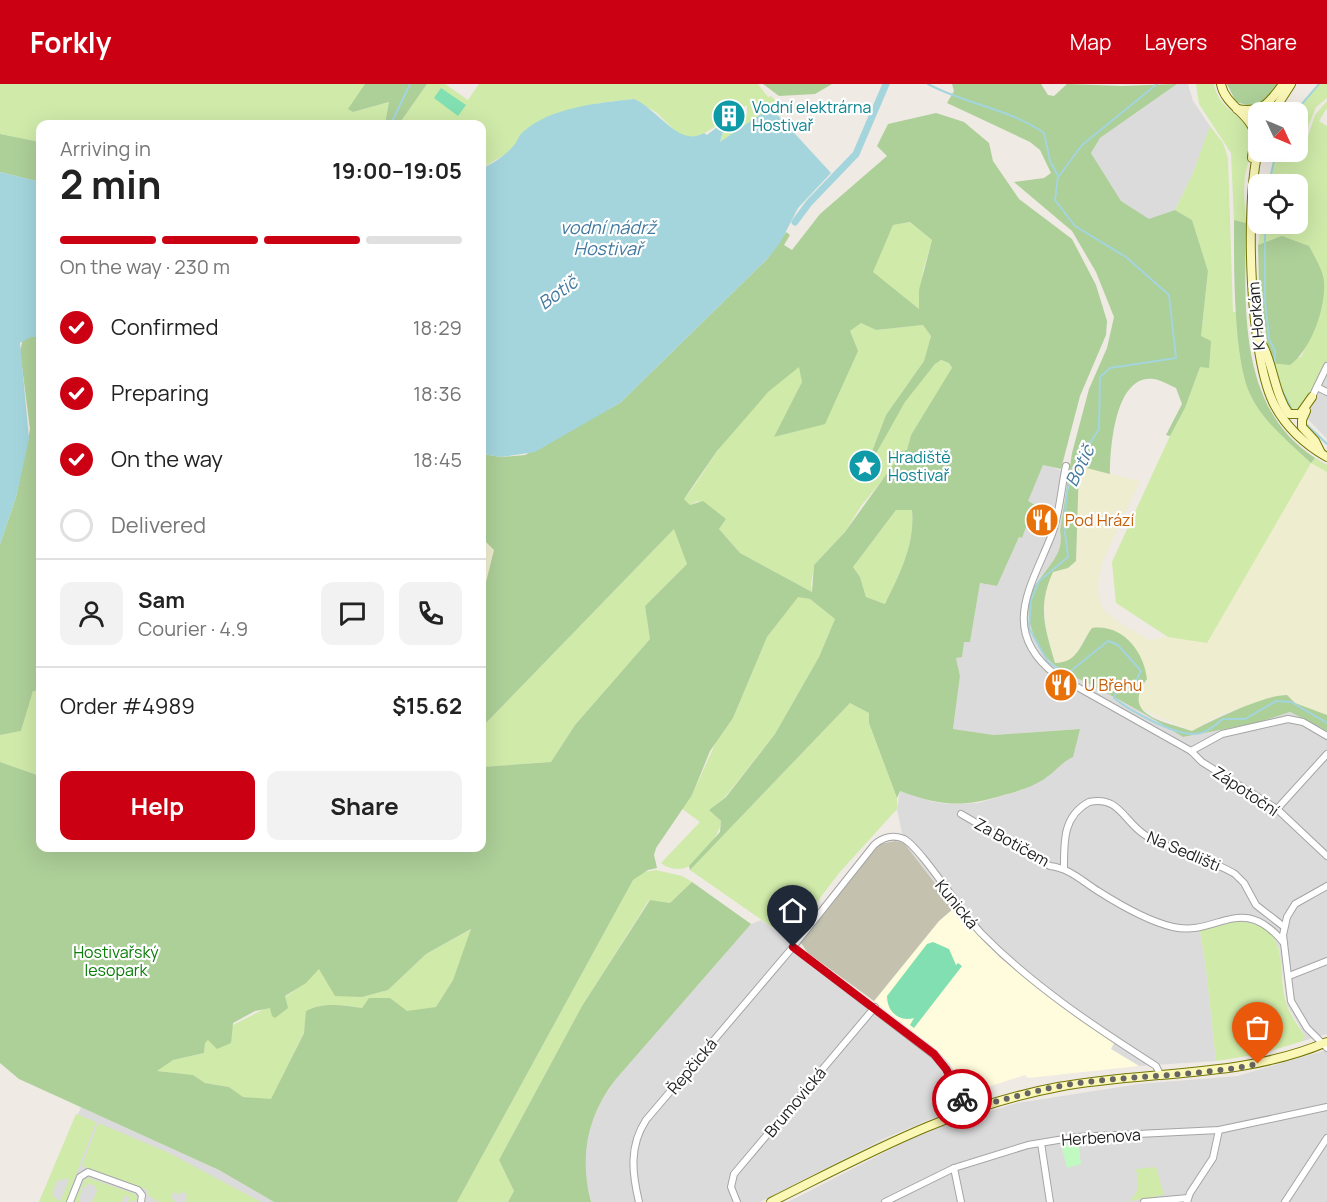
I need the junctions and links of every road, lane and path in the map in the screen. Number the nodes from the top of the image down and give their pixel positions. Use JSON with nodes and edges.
{"nodes":[{"id":1,"x":1221,"y":84,"type":"edge"},
{"id":2,"x":1283,"y":84,"type":"edge"},
{"id":3,"x":1291,"y":84,"type":"edge"},
{"id":4,"x":1279,"y":102,"type":"edge"},
{"id":5,"x":1237,"y":109,"type":"junction"},
{"id":6,"x":1254,"y":174,"type":"edge"},
{"id":7,"x":1254,"y":234,"type":"edge"},
{"id":8,"x":1257,"y":336,"type":"junction"},
{"id":9,"x":1327,"y":366,"type":"edge"},
{"id":10,"x":1317,"y":387,"type":"junction"},
{"id":11,"x":1327,"y":392,"type":"edge"},
{"id":12,"x":1310,"y":400,"type":"junction"},
{"id":13,"x":1324,"y":455,"type":"edge"},
{"id":14,"x":1066,"y":466,"type":"dead end"},
{"id":15,"x":1327,"y":736,"type":"edge"},
{"id":16,"x":1191,"y":751,"type":"junction"},
{"id":17,"x":1327,"y":754,"type":"edge"},
{"id":18,"x":1277,"y":809,"type":"junction"},
{"id":19,"x":961,"y":814,"type":"dead end"},
{"id":20,"x":1327,"y":856,"type":"edge"},
{"id":21,"x":1064,"y":868,"type":"junction"},
{"id":22,"x":1327,"y":885,"type":"edge"},
{"id":23,"x":1283,"y":926,"type":"junction"},
{"id":24,"x":1284,"y":943,"type":"junction"},
{"id":25,"x":793,"y":947,"type":"junction"},
{"id":26,"x":1327,"y":961,"type":"edge"},
{"id":27,"x":1289,"y":976,"type":"junction"},
{"id":28,"x":875,"y":1007,"type":"junction"},
{"id":29,"x":1326,"y":1045,"type":"edge"},
{"id":30,"x":1146,"y":1060,"type":"junction"},
{"id":31,"x":1161,"y":1076,"type":"junction"},
{"id":32,"x":1150,"y":1077,"type":"junction"},
{"id":33,"x":1327,"y":1107,"type":"edge"},
{"id":34,"x":966,"y":1110,"type":"junction"},
{"id":35,"x":1219,"y":1130,"type":"junction"},
{"id":36,"x":1327,"y":1138,"type":"edge"},
{"id":37,"x":1041,"y":1143,"type":"junction"},
{"id":38,"x":954,"y":1168,"type":"junction"},
{"id":39,"x":1188,"y":1200,"type":"edge"},
{"id":40,"x":70,"y":1202,"type":"edge"},
{"id":41,"x":141,"y":1202,"type":"edge"},
{"id":42,"x":639,"y":1202,"type":"edge"},
{"id":43,"x":737,"y":1202,"type":"edge"},
{"id":44,"x":771,"y":1202,"type":"edge"},
{"id":45,"x":885,"y":1202,"type":"edge"},
{"id":46,"x":961,"y":1202,"type":"edge"},
{"id":47,"x":1050,"y":1202,"type":"edge"},
{"id":48,"x":1142,"y":1202,"type":"edge"},
{"id":49,"x":1285,"y":1202,"type":"edge"}],
"edges":[{"from":1,"to":5,"type":"main road"},
{"from":2,"to":5,"type":"main road"},
{"from":3,"to":4,"type":"main road"},
{"from":5,"to":6,"type":"main road"},
{"from":7,"to":8,"type":"main road","name":"K Horkám"},
{"from":8,"to":12,"type":"main road"},
{"from":8,"to":13,"type":"main road","name":"K Horkám"},
{"from":9,"to":10,"type":"street"},
{"from":10,"to":11,"type":"street"},
{"from":10,"to":12,"type":"street"},
{"from":12,"to":13,"type":"main road"},
{"from":14,"to":16,"type":"street"},
{"from":15,"to":16,"type":"street"},
{"from":16,"to":18,"type":"street","name":"Zápotoční"},
{"from":17,"to":18,"type":"street"},
{"from":18,"to":20,"type":"street","name":"Zápotoční"},
{"from":19,"to":21,"type":"street","name":"Za Botičem"},
{"from":21,"to":23,"type":"street","name":"Na Sedlišti"},
{"from":21,"to":24,"type":"street","name":"Za Botičem"},
{"from":22,"to":23,"type":"street"},
{"from":23,"to":24,"type":"street"},
{"from":24,"to":27,"type":"street"},
{"from":25,"to":28,"type":"street"},
{"from":25,"to":30,"type":"street","name":"Kunická"},
{"from":25,"to":42,"type":"street","name":"Řepčická"},
{"from":26,"to":27,"type":"street"},
{"from":27,"to":29,"type":"street"},
{"from":28,"to":34,"type":"street"},
{"from":28,"to":43,"type":"street","name":"Brumovická"},
{"from":29,"to":31,"type":"main road"},
{"from":30,"to":31,"type":"street","name":"Kunická"},
{"from":30,"to":32,"type":"street"},
{"from":31,"to":32,"type":"main road"},
{"from":32,"to":34,"type":"main road"},
{"from":33,"to":35,"type":"street","name":"Herbenova"},
{"from":34,"to":44,"type":"main road"},
{"from":35,"to":37,"type":"street","name":"Herbenova"},
{"from":35,"to":39,"type":"street"},
{"from":36,"to":49,"type":"street"},
{"from":37,"to":38,"type":"street","name":"Herbenova"},
{"from":37,"to":47,"type":"street"},
{"from":38,"to":45,"type":"street","name":"Herbenova"},
{"from":38,"to":46,"type":"street"},
{"from":39,"to":48,"type":"street"},
{"from":40,"to":41,"type":"street"}]}
